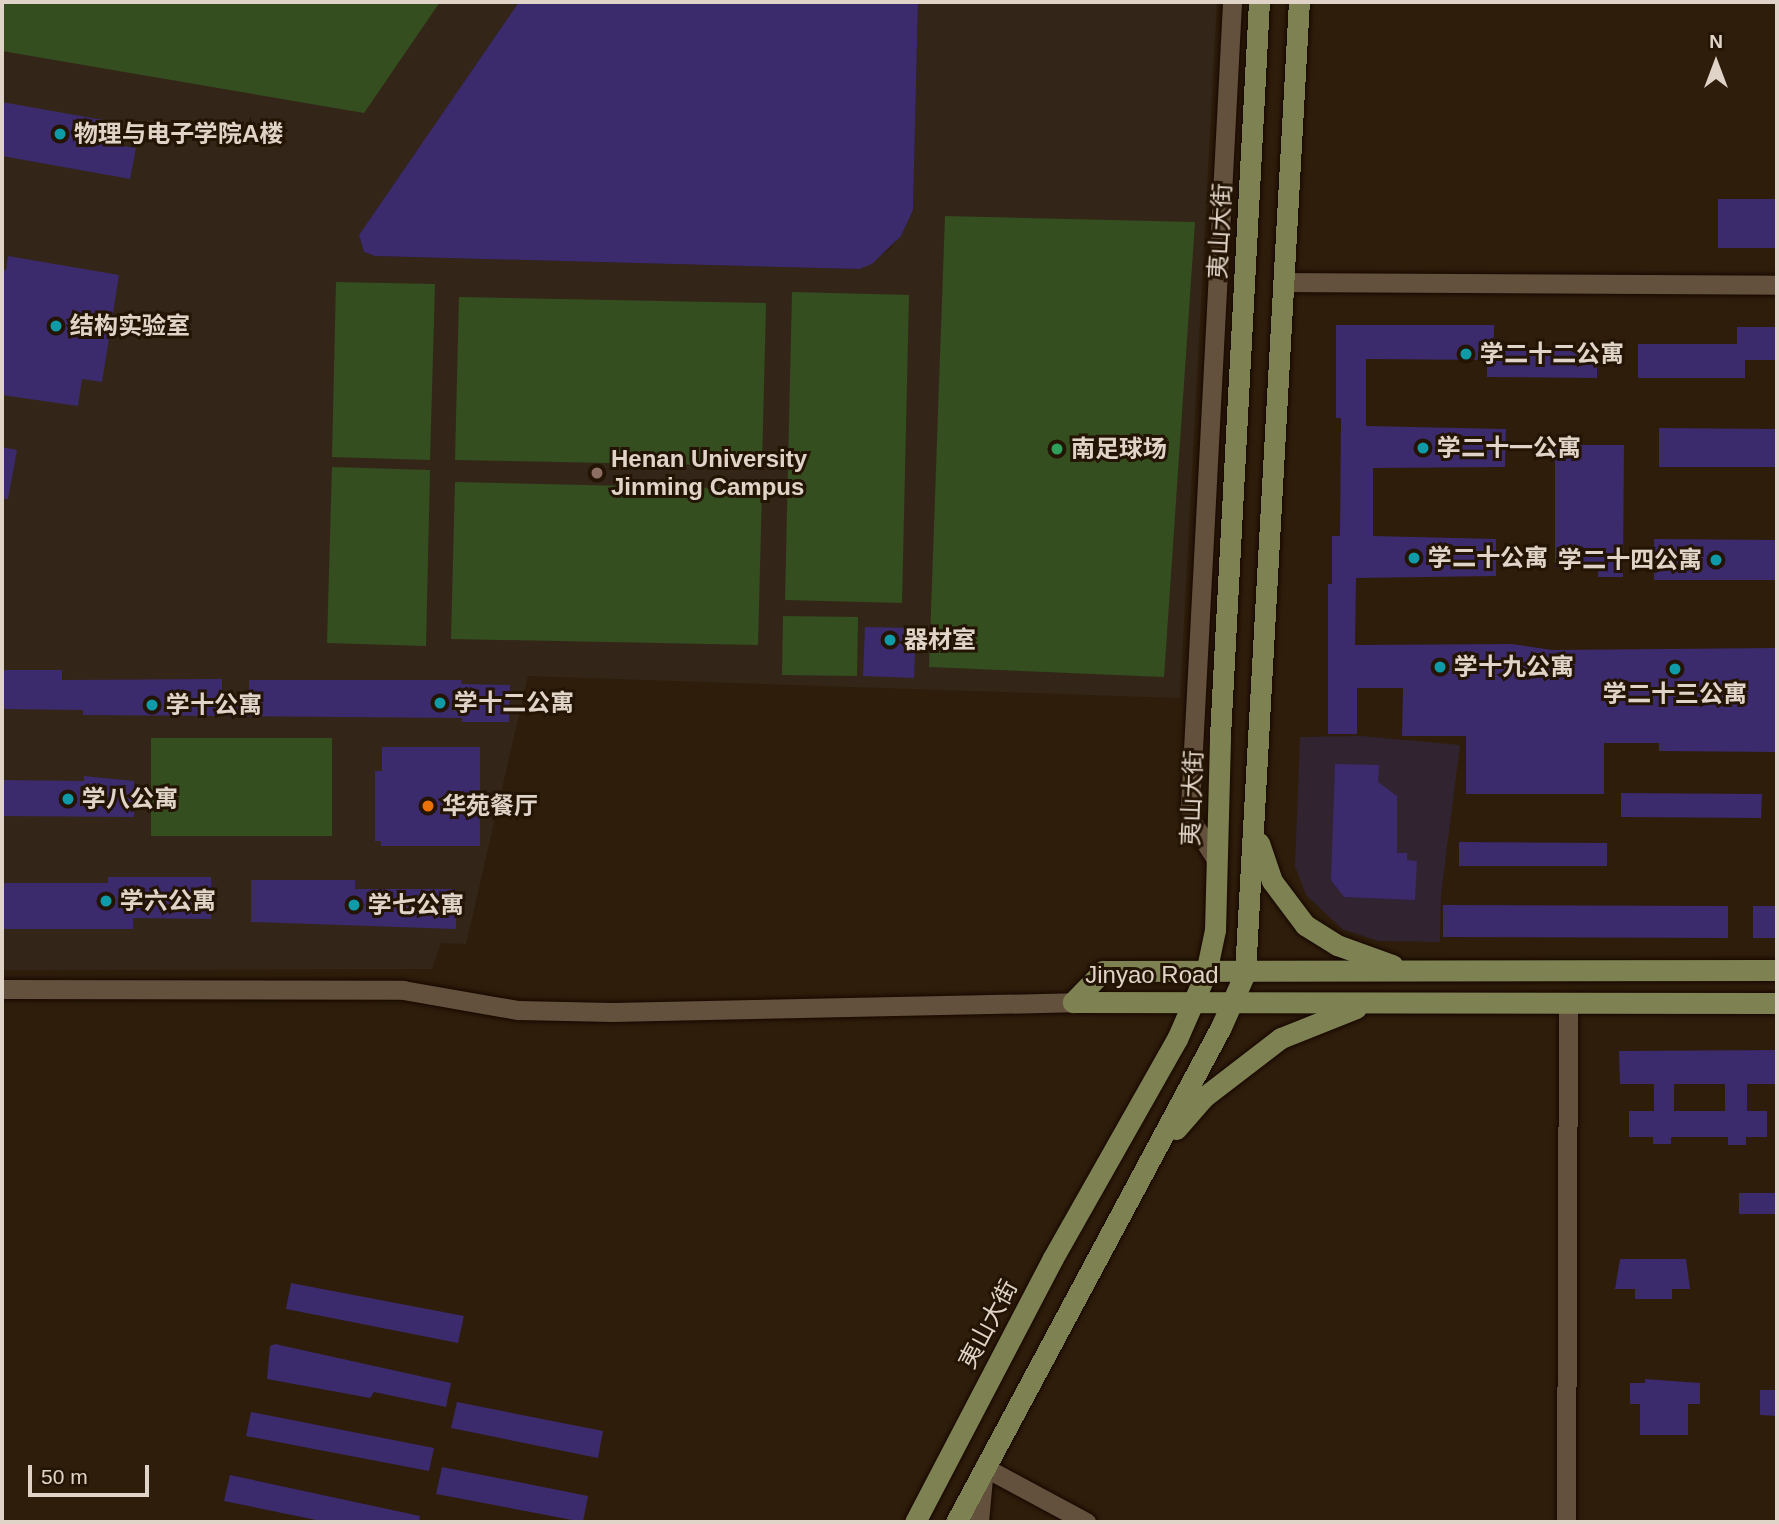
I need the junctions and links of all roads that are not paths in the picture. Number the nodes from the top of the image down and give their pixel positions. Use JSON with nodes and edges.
{"nodes":[{"id":1,"x":1232,"y":2,"type":"edge"},
{"id":2,"x":1259,"y":2,"type":"edge"},
{"id":3,"x":1299,"y":2,"type":"edge"},
{"id":4,"x":1284,"y":282,"type":"junction"},
{"id":5,"x":1777,"y":285,"type":"edge"},
{"id":6,"x":1255,"y":833,"type":"junction"},
{"id":7,"x":1217,"y":860,"type":"junction"},
{"id":8,"x":1410,"y":970,"type":"junction"},
{"id":9,"x":1777,"y":970,"type":"edge"},
{"id":10,"x":1245,"y":972,"type":"junction"},
{"id":11,"x":1206,"y":973,"type":"junction"},
{"id":12,"x":2,"y":989,"type":"edge"},
{"id":13,"x":1196,"y":1001,"type":"junction"},
{"id":14,"x":1386,"y":1001,"type":"junction"},
{"id":15,"x":1073,"y":1002,"type":"junction"},
{"id":16,"x":1233,"y":1002,"type":"junction"},
{"id":17,"x":1568,"y":1003,"type":"junction"},
{"id":18,"x":1777,"y":1003,"type":"edge"},
{"id":19,"x":1156,"y":1151,"type":"junction"},
{"id":20,"x":984,"y":1467,"type":"junction"},
{"id":21,"x":915,"y":1522,"type":"edge"},
{"id":22,"x":956,"y":1522,"type":"edge"},
{"id":23,"x":979,"y":1522,"type":"edge"},
{"id":24,"x":1086,"y":1522,"type":"edge"},
{"id":25,"x":1566,"y":1522,"type":"edge"}],
"edges":[{"from":1,"to":7,"type":"street"},
{"from":2,"to":7,"type":"main road","name":"夷山大街"},
{"from":3,"to":4,"type":"main road"},
{"from":4,"to":5,"type":"street"},
{"from":4,"to":6,"type":"main road"},
{"from":6,"to":8,"type":"main road"},
{"from":6,"to":10,"type":"main road"},
{"from":7,"to":11,"type":"main road","name":"夷山大街"},
{"from":8,"to":9,"type":"main road","name":"Jinyao Road"},
{"from":8,"to":10,"type":"main road","name":"Jinyao Road"},
{"from":10,"to":11,"type":"main road","name":"Jinyao Road"},
{"from":10,"to":16,"type":"main road"},
{"from":11,"to":13,"type":"main road","name":"夷山大街"},
{"from":11,"to":15,"type":"main road","name":"Jinyao Road"},
{"from":12,"to":15,"type":"street"},
{"from":13,"to":15,"type":"main road","name":"Jinyao Road"},
{"from":13,"to":16,"type":"main road","name":"Jinyao Road"},
{"from":13,"to":21,"type":"main road","name":"夷山大街"},
{"from":14,"to":16,"type":"main road","name":"Jinyao Road"},
{"from":14,"to":17,"type":"main road","name":"Jinyao Road"},
{"from":14,"to":19,"type":"main road"},
{"from":16,"to":19,"type":"main road"},
{"from":17,"to":18,"type":"main road","name":"Jinyao Road"},
{"from":17,"to":25,"type":"street"},
{"from":19,"to":20,"type":"main road"},
{"from":20,"to":22,"type":"main road"},
{"from":20,"to":23,"type":"street"},
{"from":20,"to":24,"type":"street"}]}
